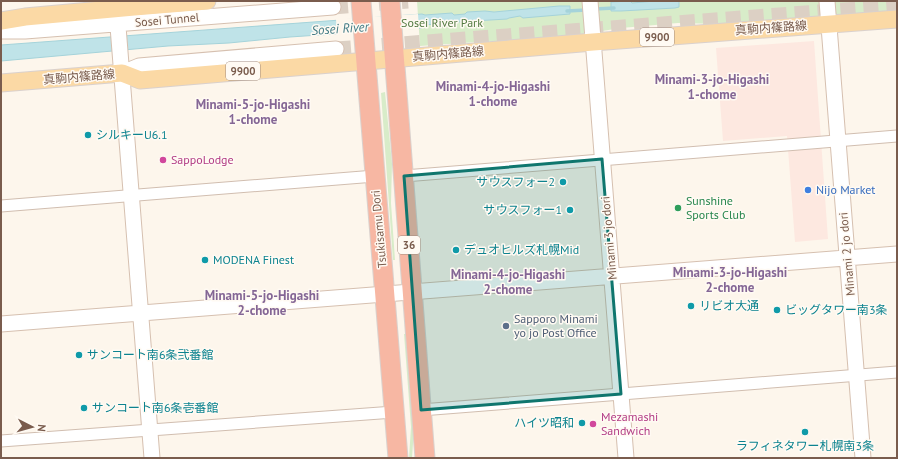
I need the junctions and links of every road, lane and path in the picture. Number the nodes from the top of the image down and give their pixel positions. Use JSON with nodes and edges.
{"nodes":[{"id":1,"x":207,"y":1,"type":"edge"},
{"id":2,"x":590,"y":1,"type":"edge"},
{"id":3,"x":827,"y":1,"type":"edge"},
{"id":4,"x":333,"y":7,"type":"tunnel mouth"},
{"id":5,"x":391,"y":16,"type":"edge"},
{"id":6,"x":362,"y":17,"type":"edge"},
{"id":7,"x":118,"y":18,"type":"edge"},
{"id":8,"x":897,"y":19,"type":"edge"},
{"id":9,"x":1,"y":21,"type":"edge"},
{"id":10,"x":828,"y":24,"type":"junction"},
{"id":11,"x":1,"y":31,"type":"edge"},
{"id":12,"x":593,"y":42,"type":"junction"},
{"id":13,"x":336,"y":49,"type":"tunnel mouth"},
{"id":14,"x":395,"y":59,"type":"junction"},
{"id":15,"x":366,"y":61,"type":"junction"},
{"id":16,"x":122,"y":73,"type":"junction"},
{"id":17,"x":1,"y":82,"type":"edge"},
{"id":18,"x":897,"y":136,"type":"edge"},
{"id":19,"x":838,"y":140,"type":"junction"},
{"id":20,"x":602,"y":159,"type":"junction"},
{"id":21,"x":375,"y":176,"type":"junction"},
{"id":22,"x":404,"y":176,"type":"junction"},
{"id":23,"x":131,"y":196,"type":"junction"},
{"id":24,"x":1,"y":206,"type":"edge"},
{"id":25,"x":897,"y":254,"type":"edge"},
{"id":26,"x":847,"y":258,"type":"junction"},
{"id":27,"x":612,"y":276,"type":"junction"},
{"id":28,"x":413,"y":292,"type":"junction"},
{"id":29,"x":384,"y":294,"type":"junction"},
{"id":30,"x":141,"y":313,"type":"junction"},
{"id":31,"x":1,"y":324,"type":"edge"},
{"id":32,"x":897,"y":372,"type":"edge"},
{"id":33,"x":857,"y":376,"type":"junction"},
{"id":34,"x":621,"y":394,"type":"junction"},
{"id":35,"x":422,"y":410,"type":"junction"},
{"id":36,"x":394,"y":412,"type":"junction"},
{"id":37,"x":150,"y":430,"type":"junction"},
{"id":38,"x":1,"y":442,"type":"edge"},
{"id":39,"x":152,"y":458,"type":"edge"},
{"id":40,"x":398,"y":458,"type":"edge"},
{"id":41,"x":425,"y":458,"type":"edge"},
{"id":42,"x":626,"y":458,"type":"edge"},
{"id":43,"x":863,"y":458,"type":"edge"}],
"edges":[{"from":1,"to":7,"type":"main road"},
{"from":2,"to":12,"type":"street","name":"Minami 3 jo dori"},
{"from":3,"to":10,"type":"street","name":"Minami 2 jo dori"},
{"from":4,"to":7,"type":"street","name":"Sosei Tunnel"},
{"from":5,"to":14,"type":"highway","number":"36"},
{"from":6,"to":15,"type":"highway","name":"Tsukisamu Dori","number":"36"},
{"from":7,"to":9,"type":"main road"},
{"from":7,"to":11,"type":"street","name":"Sosei Tunnel"},
{"from":7,"to":16,"type":"street"},
{"from":8,"to":10,"type":"main road","name":"真駒内篠路線","number":"9900"},
{"from":10,"to":12,"type":"main road","name":"真駒内篠路線","number":"9900"},
{"from":10,"to":19,"type":"street","name":"Minami 2 jo dori"},
{"from":12,"to":14,"type":"main road","name":"真駒内篠路線","number":"9900"},
{"from":12,"to":20,"type":"street","name":"Minami 3 jo dori"},
{"from":13,"to":16,"type":"street"},
{"from":14,"to":15,"type":"main road","name":"真駒内篠路線","number":"9900"},
{"from":14,"to":22,"type":"highway","number":"36"},
{"from":15,"to":16,"type":"main road","name":"真駒内篠路線","number":"9900"},
{"from":15,"to":21,"type":"highway","name":"Tsukisamu Dori","number":"36"},
{"from":16,"to":17,"type":"main road","name":"真駒内篠路線","number":"9900"},
{"from":16,"to":23,"type":"street"},
{"from":18,"to":19,"type":"street"},
{"from":19,"to":20,"type":"street"},
{"from":19,"to":26,"type":"street","name":"Minami 2 jo dori"},
{"from":20,"to":22,"type":"street"},
{"from":20,"to":27,"type":"street","name":"Minami 3 jo dori"},
{"from":21,"to":23,"type":"street"},
{"from":21,"to":29,"type":"highway","name":"Tsukisamu Dori","number":"36"},
{"from":22,"to":28,"type":"highway","number":"36"},
{"from":23,"to":24,"type":"street"},
{"from":23,"to":30,"type":"street"},
{"from":25,"to":26,"type":"street"},
{"from":26,"to":27,"type":"street"},
{"from":26,"to":33,"type":"street","name":"Minami 2 jo dori"},
{"from":27,"to":28,"type":"street"},
{"from":27,"to":34,"type":"street","name":"Minami 3 jo dori"},
{"from":28,"to":29,"type":"street"},
{"from":28,"to":35,"type":"highway","number":"36"},
{"from":29,"to":30,"type":"street"},
{"from":29,"to":36,"type":"highway","name":"Tsukisamu Dori","number":"36"},
{"from":30,"to":31,"type":"street"},
{"from":30,"to":37,"type":"street"},
{"from":32,"to":33,"type":"street"},
{"from":33,"to":34,"type":"street"},
{"from":33,"to":43,"type":"street","name":"Minami 2 jo dori"},
{"from":34,"to":35,"type":"street"},
{"from":34,"to":42,"type":"street","name":"Minami 3 jo dori"},
{"from":35,"to":41,"type":"highway","number":"36"},
{"from":36,"to":37,"type":"street"},
{"from":36,"to":40,"type":"highway","name":"Tsukisamu Dori","number":"36"},
{"from":37,"to":38,"type":"street"},
{"from":37,"to":39,"type":"street"}]}
